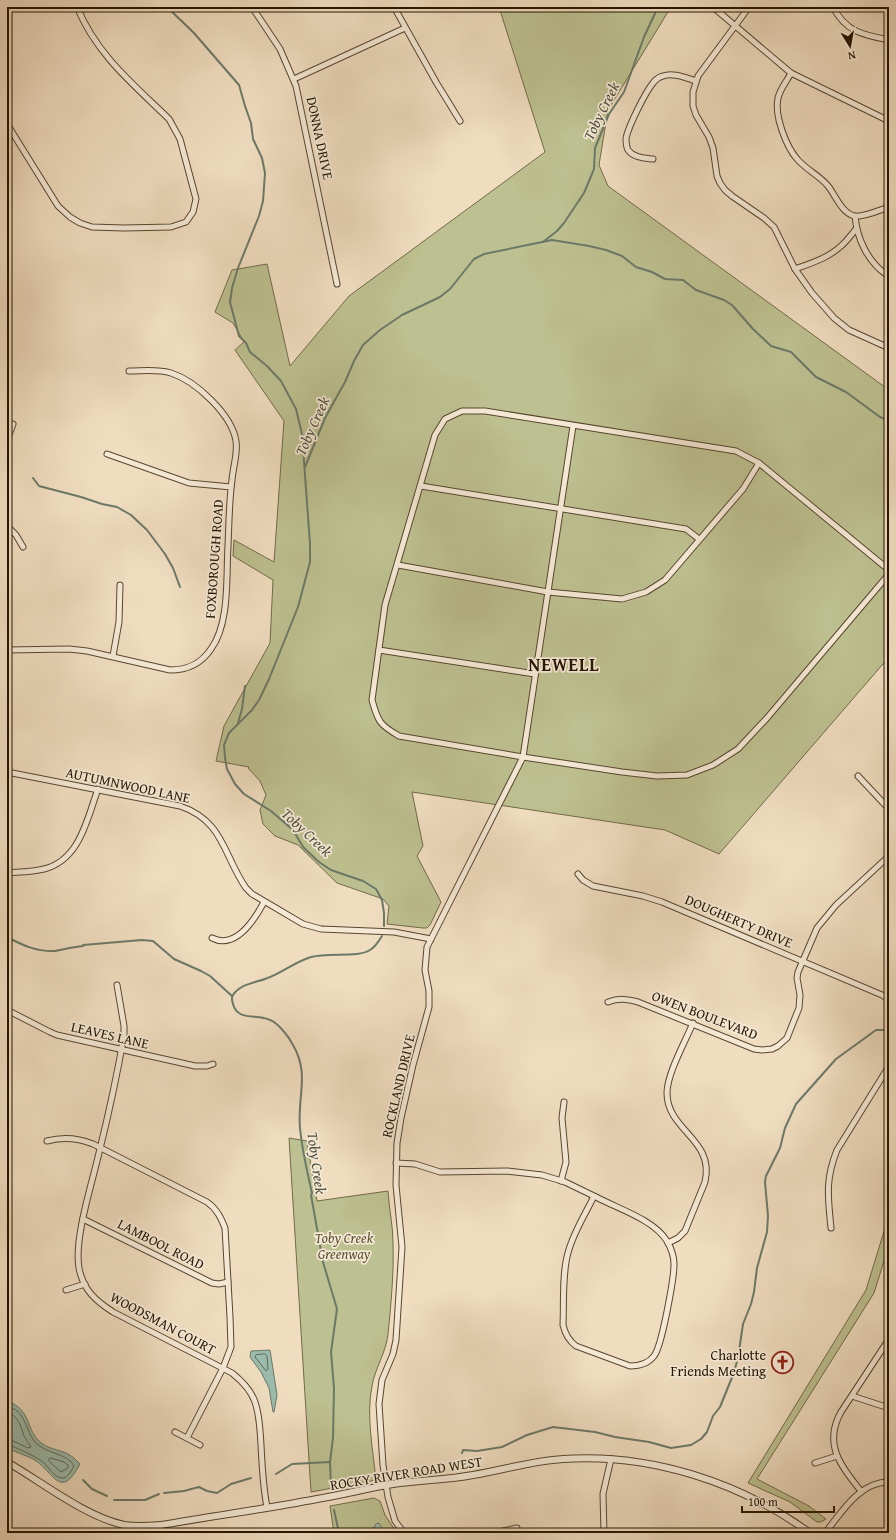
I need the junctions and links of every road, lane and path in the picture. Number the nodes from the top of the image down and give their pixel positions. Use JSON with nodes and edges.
{"nodes":[{"id":1,"x":76,"y":7,"type":"edge"},
{"id":2,"x":252,"y":7,"type":"edge"},
{"id":3,"x":394,"y":7,"type":"edge"},
{"id":4,"x":713,"y":7,"type":"edge"},
{"id":5,"x":749,"y":7,"type":"edge"},
{"id":6,"x":833,"y":7,"type":"edge"},
{"id":7,"x":735,"y":26,"type":"junction"},
{"id":8,"x":405,"y":28,"type":"junction"},
{"id":9,"x":889,"y":40,"type":"edge"},
{"id":10,"x":791,"y":73,"type":"junction"},
{"id":11,"x":294,"y":79,"type":"junction"},
{"id":12,"x":696,"y":81,"type":"junction"},
{"id":13,"x":460,"y":121,"type":"dead end"},
{"id":14,"x":889,"y":121,"type":"edge"},
{"id":15,"x":7,"y":124,"type":"edge"},
{"id":16,"x":653,"y":160,"type":"dead end"},
{"id":17,"x":889,"y":207,"type":"edge"},
{"id":18,"x":855,"y":216,"type":"junction"},
{"id":19,"x":856,"y":229,"type":"junction"},
{"id":20,"x":796,"y":269,"type":"junction"},
{"id":21,"x":887,"y":274,"type":"dead end"},
{"id":22,"x":337,"y":284,"type":"dead end"},
{"id":23,"x":889,"y":348,"type":"edge"},
{"id":24,"x":129,"y":371,"type":"dead end"},
{"id":25,"x":13,"y":424,"type":"dead end"},
{"id":26,"x":573,"y":426,"type":"junction"},
{"id":27,"x":7,"y":440,"type":"edge"},
{"id":28,"x":107,"y":454,"type":"dead end"},
{"id":29,"x":759,"y":463,"type":"junction"},
{"id":30,"x":420,"y":486,"type":"junction"},
{"id":31,"x":231,"y":487,"type":"junction"},
{"id":32,"x":560,"y":508,"type":"junction"},
{"id":33,"x":7,"y":526,"type":"edge"},
{"id":34,"x":699,"y":539,"type":"junction"},
{"id":35,"x":23,"y":547,"type":"dead end"},
{"id":36,"x":398,"y":565,"type":"junction"},
{"id":37,"x":889,"y":570,"type":"edge"},
{"id":38,"x":889,"y":574,"type":"edge"},
{"id":39,"x":120,"y":585,"type":"dead end"},
{"id":40,"x":548,"y":592,"type":"junction"},
{"id":41,"x":7,"y":650,"type":"edge"},
{"id":42,"x":379,"y":650,"type":"junction"},
{"id":43,"x":113,"y":656,"type":"junction"},
{"id":44,"x":535,"y":674,"type":"junction"},
{"id":45,"x":523,"y":757,"type":"junction"},
{"id":46,"x":7,"y":772,"type":"edge"},
{"id":47,"x":858,"y":776,"type":"dead end"},
{"id":48,"x":98,"y":789,"type":"junction"},
{"id":49,"x":889,"y":809,"type":"edge"},
{"id":50,"x":889,"y":856,"type":"edge"},
{"id":51,"x":7,"y":873,"type":"edge"},
{"id":52,"x":578,"y":874,"type":"dead end"},
{"id":53,"x":264,"y":902,"type":"junction"},
{"id":54,"x":212,"y":938,"type":"dead end"},
{"id":55,"x":431,"y":939,"type":"junction"},
{"id":56,"x":802,"y":961,"type":"junction"},
{"id":57,"x":117,"y":985,"type":"dead end"},
{"id":58,"x":889,"y":1000,"type":"edge"},
{"id":59,"x":608,"y":1002,"type":"dead end"},
{"id":60,"x":7,"y":1010,"type":"edge"},
{"id":61,"x":693,"y":1023,"type":"junction"},
{"id":62,"x":121,"y":1049,"type":"junction"},
{"id":63,"x":213,"y":1064,"type":"dead end"},
{"id":64,"x":889,"y":1066,"type":"edge"},
{"id":65,"x":564,"y":1102,"type":"dead end"},
{"id":66,"x":46,"y":1141,"type":"dead end"},
{"id":67,"x":101,"y":1147,"type":"junction"},
{"id":68,"x":396,"y":1163,"type":"junction"},
{"id":69,"x":561,"y":1181,"type":"junction"},
{"id":70,"x":594,"y":1196,"type":"junction"},
{"id":71,"x":84,"y":1219,"type":"junction"},
{"id":72,"x":831,"y":1228,"type":"dead end"},
{"id":73,"x":668,"y":1242,"type":"junction"},
{"id":74,"x":228,"y":1282,"type":"junction"},
{"id":75,"x":85,"y":1284,"type":"junction"},
{"id":76,"x":66,"y":1290,"type":"dead end"},
{"id":77,"x":889,"y":1339,"type":"edge"},
{"id":78,"x":223,"y":1368,"type":"junction"},
{"id":79,"x":852,"y":1396,"type":"junction"},
{"id":80,"x":889,"y":1408,"type":"edge"},
{"id":81,"x":175,"y":1432,"type":"dead end"},
{"id":82,"x":187,"y":1438,"type":"junction"},
{"id":83,"x":200,"y":1445,"type":"dead end"},
{"id":84,"x":837,"y":1456,"type":"junction"},
{"id":85,"x":611,"y":1459,"type":"junction"},
{"id":86,"x":7,"y":1462,"type":"edge"},
{"id":87,"x":815,"y":1463,"type":"dead end"},
{"id":88,"x":889,"y":1482,"type":"edge"},
{"id":89,"x":386,"y":1486,"type":"junction"},
{"id":90,"x":861,"y":1491,"type":"junction"},
{"id":91,"x":267,"y":1508,"type":"junction"},
{"id":92,"x":158,"y":1525,"type":"junction"},
{"id":93,"x":517,"y":1528,"type":"dead end"},
{"id":94,"x":159,"y":1533,"type":"edge"},
{"id":95,"x":404,"y":1533,"type":"edge"},
{"id":96,"x":493,"y":1533,"type":"edge"},
{"id":97,"x":604,"y":1533,"type":"edge"},
{"id":98,"x":810,"y":1533,"type":"edge"},
{"id":99,"x":825,"y":1533,"type":"edge"}],
"edges":[{"from":1,"to":15,"type":"street"},
{"from":2,"to":11,"type":"street","name":"DONNA DRIVE"},
{"from":3,"to":8,"type":"street"},
{"from":4,"to":7,"type":"street"},
{"from":5,"to":7,"type":"street"},
{"from":6,"to":9,"type":"street"},
{"from":7,"to":10,"type":"street"},
{"from":7,"to":12,"type":"street"},
{"from":8,"to":11,"type":"street"},
{"from":8,"to":13,"type":"street"},
{"from":10,"to":14,"type":"street"},
{"from":10,"to":18,"type":"street"},
{"from":11,"to":22,"type":"street","name":"DONNA DRIVE"},
{"from":12,"to":16,"type":"street"},
{"from":12,"to":20,"type":"street"},
{"from":17,"to":18,"type":"street"},
{"from":18,"to":19,"type":"street"},
{"from":19,"to":20,"type":"street"},
{"from":19,"to":21,"type":"street"},
{"from":20,"to":23,"type":"street"},
{"from":24,"to":31,"type":"street","name":"FOXBOROUGH ROAD"},
{"from":25,"to":27,"type":"street"},
{"from":26,"to":29,"type":"street"},
{"from":26,"to":30,"type":"street"},
{"from":26,"to":32,"type":"street","name":"ROCKLAND DRIVE"},
{"from":28,"to":31,"type":"street"},
{"from":29,"to":34,"type":"street"},
{"from":29,"to":37,"type":"street"},
{"from":30,"to":32,"type":"street"},
{"from":30,"to":36,"type":"street"},
{"from":31,"to":43,"type":"street","name":"FOXBOROUGH ROAD"},
{"from":32,"to":34,"type":"street"},
{"from":32,"to":40,"type":"street","name":"ROCKLAND DRIVE"},
{"from":33,"to":35,"type":"street"},
{"from":34,"to":40,"type":"street"},
{"from":36,"to":40,"type":"street"},
{"from":36,"to":42,"type":"street"},
{"from":38,"to":45,"type":"street"},
{"from":39,"to":43,"type":"street"},
{"from":40,"to":44,"type":"street","name":"ROCKLAND DRIVE"},
{"from":41,"to":43,"type":"street","name":"FOXBOROUGH ROAD"},
{"from":42,"to":44,"type":"street"},
{"from":42,"to":45,"type":"street"},
{"from":44,"to":45,"type":"street","name":"ROCKLAND DRIVE"},
{"from":45,"to":55,"type":"street","name":"ROCKLAND DRIVE"},
{"from":46,"to":48,"type":"street","name":"AUTUMNWOOD LANE"},
{"from":47,"to":49,"type":"street"},
{"from":48,"to":51,"type":"street"},
{"from":48,"to":53,"type":"street","name":"AUTUMNWOOD LANE"},
{"from":50,"to":56,"type":"street","name":"OWEN BOULEVARD"},
{"from":52,"to":56,"type":"street","name":"DOUGHERTY DRIVE"},
{"from":53,"to":54,"type":"street"},
{"from":53,"to":55,"type":"street","name":"AUTUMNWOOD LANE"},
{"from":55,"to":68,"type":"street","name":"ROCKLAND DRIVE"},
{"from":56,"to":58,"type":"street","name":"DOUGHERTY DRIVE"},
{"from":56,"to":61,"type":"street","name":"OWEN BOULEVARD"},
{"from":57,"to":62,"type":"street","name":"WOODSMAN COURT"},
{"from":59,"to":61,"type":"street","name":"OWEN BOULEVARD"},
{"from":60,"to":62,"type":"street","name":"LEAVES LANE"},
{"from":61,"to":73,"type":"street"},
{"from":62,"to":63,"type":"street","name":"LEAVES LANE"},
{"from":62,"to":67,"type":"street","name":"WOODSMAN COURT"},
{"from":64,"to":72,"type":"street"},
{"from":65,"to":69,"type":"street"},
{"from":66,"to":67,"type":"street"},
{"from":67,"to":71,"type":"street","name":"WOODSMAN COURT"},
{"from":67,"to":74,"type":"street"},
{"from":68,"to":69,"type":"street"},
{"from":68,"to":89,"type":"street","name":"ROCKLAND DRIVE"},
{"from":69,"to":70,"type":"street"},
{"from":70,"to":73,"type":"street"},
{"from":70,"to":73,"type":"street"},
{"from":71,"to":74,"type":"street","name":"LAMBOOL ROAD"},
{"from":71,"to":75,"type":"street","name":"WOODSMAN COURT"},
{"from":74,"to":78,"type":"street"},
{"from":75,"to":76,"type":"street"},
{"from":75,"to":78,"type":"street","name":"WOODSMAN COURT"},
{"from":77,"to":79,"type":"street"},
{"from":78,"to":82,"type":"street"},
{"from":78,"to":91,"type":"street","name":"WOODSMAN COURT"},
{"from":79,"to":80,"type":"street"},
{"from":79,"to":84,"type":"street"},
{"from":81,"to":82,"type":"street"},
{"from":82,"to":83,"type":"street"},
{"from":84,"to":87,"type":"street"},
{"from":84,"to":90,"type":"street"},
{"from":85,"to":89,"type":"street","name":"ROCKY RIVER ROAD WEST"},
{"from":85,"to":97,"type":"street"},
{"from":85,"to":98,"type":"street","name":"ROCKY RIVER ROAD WEST"},
{"from":86,"to":92,"type":"street","name":"ROCKY RIVER ROAD WEST"},
{"from":88,"to":90,"type":"street"},
{"from":89,"to":91,"type":"street","name":"ROCKY RIVER ROAD WEST"},
{"from":89,"to":95,"type":"street","name":"ROCKLAND DRIVE"},
{"from":90,"to":99,"type":"street"},
{"from":91,"to":92,"type":"street","name":"ROCKY RIVER ROAD WEST"},
{"from":92,"to":94,"type":"street"},
{"from":93,"to":96,"type":"street"}]}
